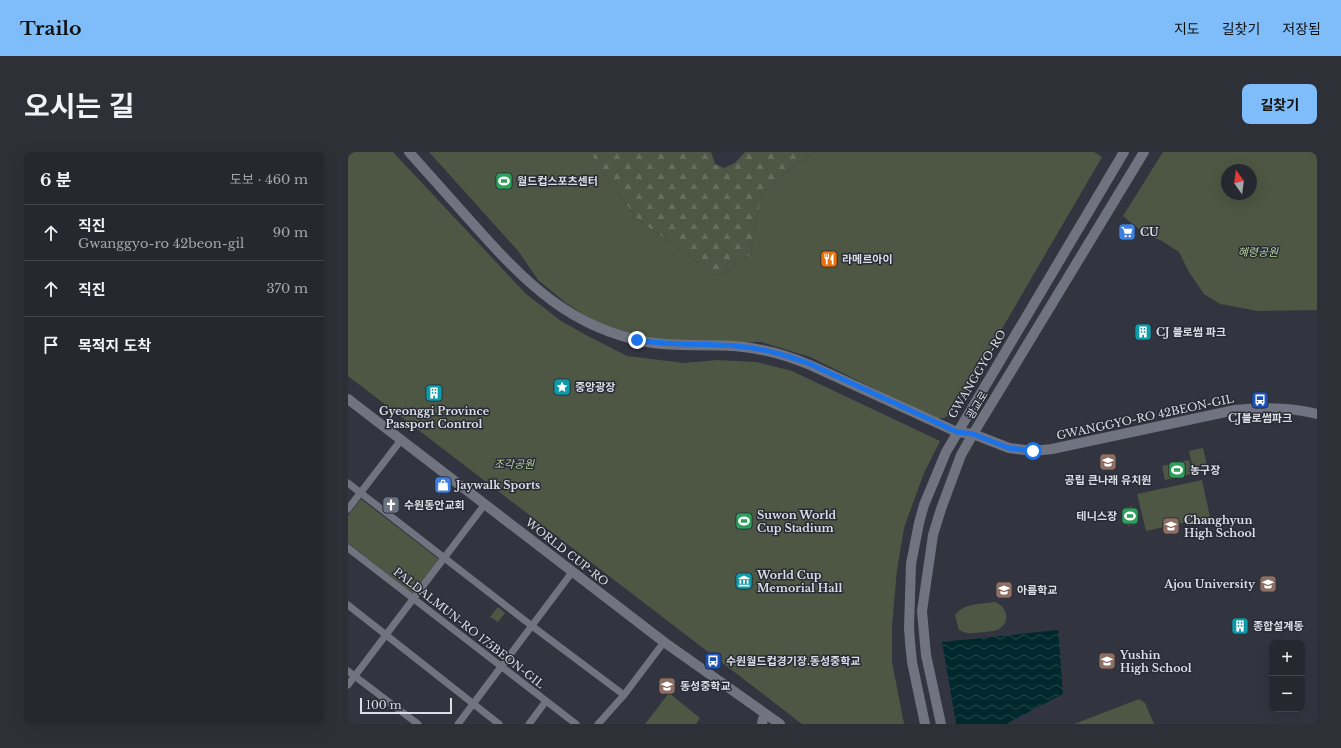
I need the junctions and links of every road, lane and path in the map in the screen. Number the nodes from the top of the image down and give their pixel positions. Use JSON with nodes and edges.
{"nodes":[{"id":1,"x":408,"y":152,"type":"edge"},
{"id":2,"x":1124,"y":152,"type":"edge"},
{"id":3,"x":1144,"y":152,"type":"edge"},
{"id":4,"x":348,"y":399,"type":"edge"},
{"id":5,"x":1317,"y":414,"type":"edge"},
{"id":6,"x":957,"y":432,"type":"junction"},
{"id":7,"x":973,"y":434,"type":"junction"},
{"id":8,"x":401,"y":440,"type":"junction"},
{"id":9,"x":348,"y":483,"type":"edge"},
{"id":10,"x":361,"y":493,"type":"junction"},
{"id":11,"x":485,"y":504,"type":"junction"},
{"id":12,"x":348,"y":509,"type":"edge"},
{"id":13,"x":348,"y":548,"type":"edge"},
{"id":14,"x":444,"y":558,"type":"junction"},
{"id":15,"x":573,"y":571,"type":"junction"},
{"id":16,"x":413,"y":599,"type":"junction"},
{"id":17,"x":348,"y":605,"type":"edge"},
{"id":18,"x":532,"y":626,"type":"junction"},
{"id":19,"x":386,"y":635,"type":"junction"},
{"id":20,"x":664,"y":642,"type":"junction"},
{"id":21,"x":501,"y":667,"type":"junction"},
{"id":22,"x":348,"y":671,"type":"edge"},
{"id":23,"x":355,"y":676,"type":"junction"},
{"id":24,"x":348,"y":685,"type":"edge"},
{"id":25,"x":624,"y":694,"type":"junction"},
{"id":26,"x":745,"y":700,"type":"junction"},
{"id":27,"x":546,"y":701,"type":"junction"},
{"id":28,"x":473,"y":704,"type":"junction"},
{"id":29,"x":765,"y":722,"type":"edge"},
{"id":30,"x":413,"y":723,"type":"edge"},
{"id":31,"x":458,"y":724,"type":"edge"},
{"id":32,"x":499,"y":724,"type":"edge"},
{"id":33,"x":529,"y":724,"type":"edge"},
{"id":34,"x":576,"y":724,"type":"edge"},
{"id":35,"x":598,"y":724,"type":"edge"},
{"id":36,"x":780,"y":724,"type":"edge"},
{"id":37,"x":925,"y":724,"type":"edge"},
{"id":38,"x":941,"y":724,"type":"edge"}],
"edges":[{"from":1,"to":6,"type":"street","name":"GWANGGYO-RO 42BEON-GIL"},
{"from":2,"to":6,"type":"street","name":"GWANGGYO-RO"},
{"from":3,"to":7,"type":"street","name":"광교로"},
{"from":4,"to":8,"type":"street","name":"WORLD CUP-RO"},
{"from":5,"to":7,"type":"street","name":"GWANGGYO-RO 42BEON-GIL"},
{"from":6,"to":7,"type":"street","name":"GWANGGYO-RO 42BEON-GIL"},
{"from":6,"to":37,"type":"street","name":"GWANGGYO-RO"},
{"from":7,"to":38,"type":"street","name":"광교로"},
{"from":8,"to":10,"type":"street"},
{"from":8,"to":11,"type":"street","name":"WORLD CUP-RO"},
{"from":9,"to":10,"type":"street"},
{"from":10,"to":12,"type":"street"},
{"from":10,"to":14,"type":"street"},
{"from":11,"to":14,"type":"street"},
{"from":11,"to":15,"type":"street","name":"WORLD CUP-RO"},
{"from":13,"to":16,"type":"street","name":"PALDALMUN-RO 175BEON-GIL"},
{"from":14,"to":16,"type":"street"},
{"from":14,"to":18,"type":"street"},
{"from":15,"to":18,"type":"street"},
{"from":15,"to":20,"type":"street","name":"WORLD CUP-RO"},
{"from":16,"to":19,"type":"street"},
{"from":16,"to":21,"type":"street","name":"PALDALMUN-RO 175BEON-GIL"},
{"from":17,"to":19,"type":"street"},
{"from":18,"to":21,"type":"street"},
{"from":18,"to":25,"type":"street"},
{"from":19,"to":23,"type":"street"},
{"from":19,"to":28,"type":"street"},
{"from":20,"to":25,"type":"street"},
{"from":20,"to":26,"type":"street","name":"WORLD CUP-RO"},
{"from":21,"to":27,"type":"street","name":"PALDALMUN-RO 175BEON-GIL"},
{"from":21,"to":28,"type":"street"},
{"from":22,"to":23,"type":"street"},
{"from":23,"to":24,"type":"street"},
{"from":23,"to":30,"type":"street"},
{"from":25,"to":35,"type":"street"},
{"from":26,"to":29,"type":"street","name":"WORLD CUP-RO"},
{"from":26,"to":36,"type":"street"},
{"from":27,"to":33,"type":"street"},
{"from":27,"to":34,"type":"street","name":"PALDALMUN-RO 175BEON-GIL"},
{"from":28,"to":31,"type":"street"},
{"from":28,"to":32,"type":"street"}]}
